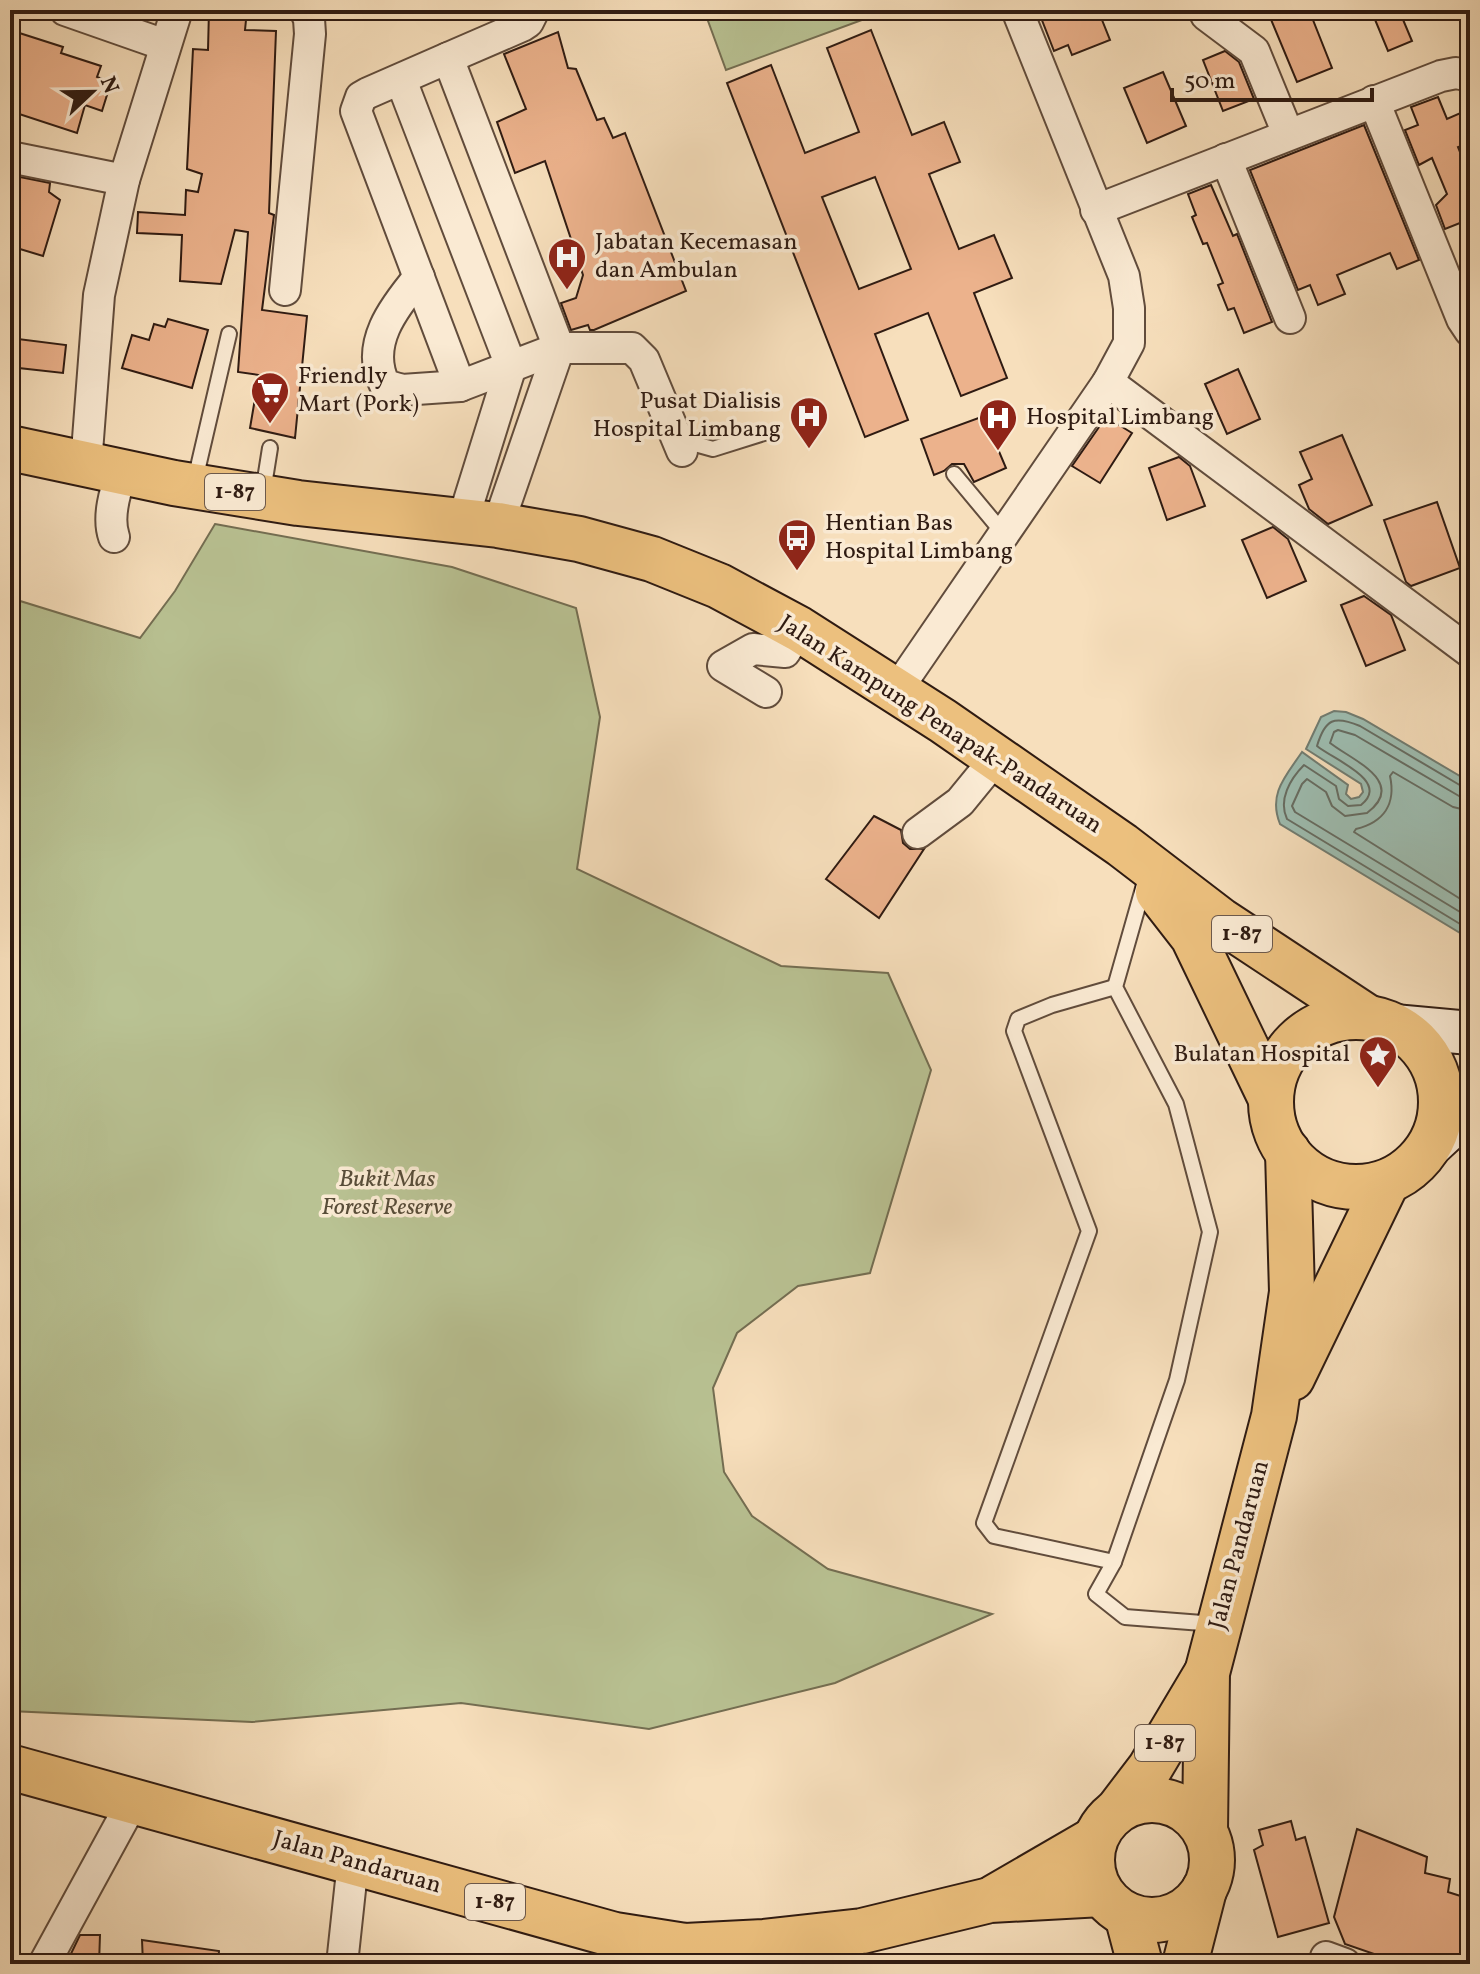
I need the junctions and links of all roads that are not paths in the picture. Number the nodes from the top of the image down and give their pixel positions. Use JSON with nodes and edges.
{"nodes":[{"id":1,"x":65,"y":10,"type":"edge"},
{"id":2,"x":177,"y":10,"type":"edge"},
{"id":3,"x":305,"y":10,"type":"edge"},
{"id":4,"x":534,"y":10,"type":"edge"},
{"id":5,"x":1017,"y":10,"type":"edge"},
{"id":6,"x":1204,"y":10,"type":"edge"},
{"id":7,"x":505,"y":21,"type":"edge"},
{"id":8,"x":165,"y":45,"type":"junction"},
{"id":9,"x":448,"y":58,"type":"junction"},
{"id":10,"x":1470,"y":76,"type":"edge"},
{"id":11,"x":401,"y":80,"type":"junction"},
{"id":12,"x":1374,"y":101,"type":"junction"},
{"id":13,"x":1288,"y":134,"type":"junction"},
{"id":14,"x":10,"y":157,"type":"edge"},
{"id":15,"x":1226,"y":159,"type":"junction"},
{"id":16,"x":124,"y":180,"type":"junction"},
{"id":17,"x":1096,"y":210,"type":"junction"},
{"id":18,"x":419,"y":277,"type":"junction"},
{"id":19,"x":285,"y":290,"type":"dead end"},
{"id":20,"x":1290,"y":318,"type":"dead end"},
{"id":21,"x":1470,"y":331,"type":"edge"},
{"id":22,"x":229,"y":334,"type":"dead end"},
{"id":23,"x":559,"y":348,"type":"junction"},
{"id":24,"x":511,"y":366,"type":"junction"},
{"id":25,"x":1108,"y":382,"type":"junction"},
{"id":26,"x":460,"y":386,"type":"junction"},
{"id":27,"x":764,"y":433,"type":"dead end"},
{"id":28,"x":679,"y":445,"type":"joint"},
{"id":29,"x":10,"y":448,"type":"edge"},
{"id":30,"x":270,"y":448,"type":"dead end"},
{"id":31,"x":104,"y":468,"type":"junction"},
{"id":32,"x":954,"y":474,"type":"dead end"},
{"id":33,"x":194,"y":485,"type":"junction"},
{"id":34,"x":263,"y":496,"type":"junction"},
{"id":35,"x":481,"y":522,"type":"junction"},
{"id":36,"x":1004,"y":534,"type":"junction"},
{"id":37,"x":114,"y":537,"type":"dead end"},
{"id":38,"x":799,"y":629,"type":"junction"},
{"id":39,"x":1470,"y":652,"type":"edge"},
{"id":40,"x":896,"y":691,"type":"junction"},
{"id":41,"x":766,"y":692,"type":"dead end"},
{"id":42,"x":996,"y":758,"type":"junction"},
{"id":43,"x":918,"y":833,"type":"dead end"},
{"id":44,"x":1134,"y":861,"type":"junction"},
{"id":45,"x":1115,"y":987,"type":"junction"},
{"id":46,"x":1380,"y":1022,"type":"junction"},
{"id":47,"x":1470,"y":1033,"type":"edge"},
{"id":48,"x":1271,"y":1099,"type":"junction"},
{"id":49,"x":1470,"y":1109,"type":"edge"},
{"id":50,"x":1429,"y":1147,"type":"junction"},
{"id":51,"x":1288,"y":1152,"type":"junction"},
{"id":52,"x":1387,"y":1182,"type":"junction"},
{"id":53,"x":1274,"y":1416,"type":"junction"},
{"id":54,"x":1114,"y":1562,"type":"junction"},
{"id":55,"x":1219,"y":1624,"type":"junction"},
{"id":56,"x":1207,"y":1673,"type":"junction"},
{"id":57,"x":10,"y":1767,"type":"edge"},
{"id":58,"x":133,"y":1801,"type":"junction"},
{"id":59,"x":1107,"y":1824,"type":"junction"},
{"id":60,"x":1205,"y":1830,"type":"junction"},
{"id":61,"x":353,"y":1862,"type":"junction"},
{"id":62,"x":1204,"y":1890,"type":"junction"},
{"id":63,"x":990,"y":1900,"type":"junction"},
{"id":64,"x":1115,"y":1905,"type":"junction"},
{"id":65,"x":44,"y":1964,"type":"edge"},
{"id":66,"x":342,"y":1964,"type":"edge"},
{"id":67,"x":1140,"y":1964,"type":"edge"},
{"id":68,"x":1185,"y":1964,"type":"edge"}],
"edges":[{"from":1,"to":8,"type":"street"},
{"from":2,"to":8,"type":"street"},
{"from":3,"to":19,"type":"street"},
{"from":4,"to":7,"type":"street"},
{"from":5,"to":17,"type":"street"},
{"from":6,"to":13,"type":"street"},
{"from":7,"to":9,"type":"street"},
{"from":8,"to":16,"type":"street"},
{"from":9,"to":11,"type":"street"},
{"from":9,"to":23,"type":"street"},
{"from":10,"to":12,"type":"street"},
{"from":11,"to":18,"type":"street"},
{"from":11,"to":24,"type":"street"},
{"from":12,"to":13,"type":"street"},
{"from":12,"to":21,"type":"street"},
{"from":13,"to":15,"type":"street"},
{"from":14,"to":16,"type":"street"},
{"from":15,"to":17,"type":"street"},
{"from":15,"to":20,"type":"street"},
{"from":16,"to":31,"type":"street"},
{"from":17,"to":25,"type":"street"},
{"from":18,"to":26,"type":"street"},
{"from":18,"to":26,"type":"street"},
{"from":22,"to":33,"type":"lane"},
{"from":23,"to":24,"type":"street"},
{"from":23,"to":28,"type":"street"},
{"from":23,"to":35,"type":"street"},
{"from":24,"to":26,"type":"street"},
{"from":24,"to":35,"type":"street"},
{"from":25,"to":36,"type":"street"},
{"from":25,"to":39,"type":"street"},
{"from":27,"to":28,"type":"lane"},
{"from":29,"to":31,"type":"main road","name":"Jalan Kampung Penapak-Pandaruan","number":"1-87"},
{"from":30,"to":34,"type":"lane"},
{"from":31,"to":33,"type":"main road","name":"Jalan Kampung Penapak-Pandaruan","number":"1-87"},
{"from":31,"to":37,"type":"street"},
{"from":32,"to":36,"type":"lane"},
{"from":33,"to":34,"type":"main road","name":"Jalan Kampung Penapak-Pandaruan","number":"1-87"},
{"from":34,"to":35,"type":"main road","name":"Jalan Kampung Penapak-Pandaruan","number":"1-87"},
{"from":35,"to":38,"type":"main road","name":"Jalan Kampung Penapak-Pandaruan","number":"1-87"},
{"from":36,"to":40,"type":"street"},
{"from":38,"to":40,"type":"main road","name":"Jalan Kampung Penapak-Pandaruan","number":"1-87"},
{"from":38,"to":41,"type":"street"},
{"from":40,"to":42,"type":"main road","name":"Jalan Kampung Penapak-Pandaruan","number":"1-87"},
{"from":42,"to":43,"type":"street"},
{"from":42,"to":44,"type":"main road","name":"Jalan Kampung Penapak-Pandaruan","number":"1-87"},
{"from":44,"to":45,"type":"lane"},
{"from":44,"to":46,"type":"main road","name":"Jalan Kampung Penapak-Pandaruan","number":"1-87"},
{"from":44,"to":48,"type":"main road","name":"Jalan Kampung Penapak-Pandaruan","number":"1-87"},
{"from":45,"to":54,"type":"lane"},
{"from":45,"to":54,"type":"lane"},
{"from":46,"to":47,"type":"main road"},
{"from":46,"to":48,"type":"main road"},
{"from":46,"to":50,"type":"main road"},
{"from":48,"to":51,"type":"main road"},
{"from":49,"to":50,"type":"main road"},
{"from":50,"to":52,"type":"main road"},
{"from":51,"to":52,"type":"main road"},
{"from":51,"to":53,"type":"main road","name":"Jalan Pandaruan","number":"1-87"},
{"from":52,"to":53,"type":"main road","name":"Jalan Pandaruan","number":"1-87"},
{"from":53,"to":55,"type":"main road","name":"Jalan Pandaruan","number":"1-87"},
{"from":54,"to":55,"type":"lane"},
{"from":55,"to":56,"type":"main road","name":"Jalan Pandaruan","number":"1-87"},
{"from":56,"to":59,"type":"main road","name":"Jalan Pandaruan","number":"1-87"},
{"from":56,"to":60,"type":"main road","name":"Jalan Pandaruan","number":"1-87"},
{"from":57,"to":58,"type":"main road","name":"Jalan Pandaruan","number":"1-87"},
{"from":58,"to":61,"type":"main road","name":"Jalan Pandaruan","number":"1-87"},
{"from":58,"to":65,"type":"street"},
{"from":59,"to":60,"type":"main road"},
{"from":59,"to":63,"type":"main road","name":"Jalan Pandaruan","number":"1-87"},
{"from":59,"to":64,"type":"main road"},
{"from":60,"to":62,"type":"main road"},
{"from":61,"to":63,"type":"main road","name":"Jalan Pandaruan","number":"1-87"},
{"from":61,"to":66,"type":"street"},
{"from":62,"to":64,"type":"main road"},
{"from":62,"to":68,"type":"main road"},
{"from":63,"to":64,"type":"main road","name":"Jalan Pandaruan","number":"1-87"},
{"from":64,"to":67,"type":"main road"}]}
